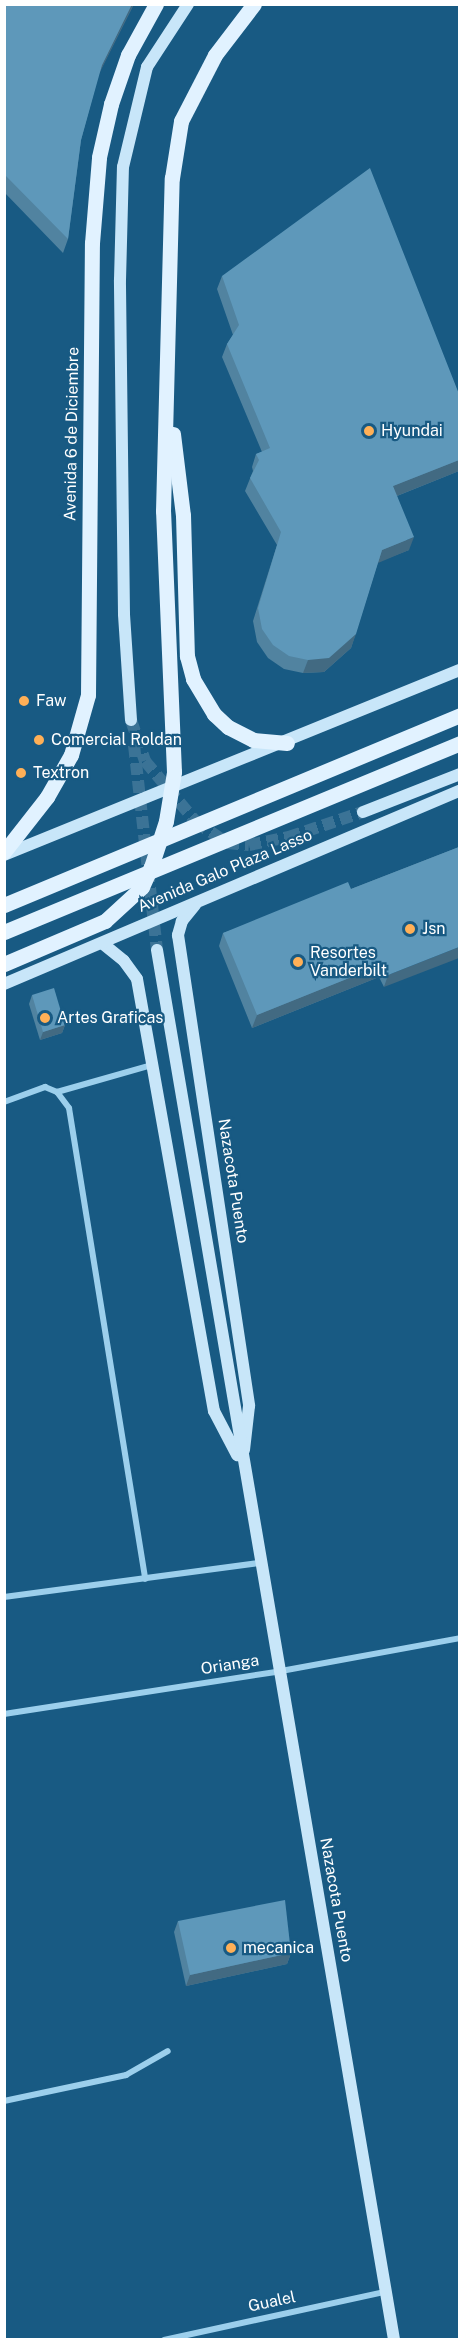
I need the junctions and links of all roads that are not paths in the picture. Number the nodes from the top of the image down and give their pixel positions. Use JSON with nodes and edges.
{"nodes":[{"id":1,"x":156,"y":4,"type":"edge"},
{"id":2,"x":188,"y":4,"type":"edge"},
{"id":3,"x":254,"y":4,"type":"edge"},
{"id":4,"x":168,"y":387,"type":"junction"},
{"id":5,"x":459,"y":670,"type":"edge"},
{"id":6,"x":459,"y":715,"type":"edge"},
{"id":7,"x":131,"y":720,"type":"tunnel mouth"},
{"id":8,"x":287,"y":743,"type":"junction"},
{"id":9,"x":459,"y":743,"type":"edge"},
{"id":10,"x":459,"y":774,"type":"edge"},
{"id":11,"x":459,"y":790,"type":"edge"},
{"id":12,"x":363,"y":812,"type":"tunnel mouth"},
{"id":13,"x":4,"y":853,"type":"edge"},
{"id":14,"x":4,"y":905,"type":"edge"},
{"id":15,"x":195,"y":905,"type":"junction"},
{"id":16,"x":4,"y":932,"type":"edge"},
{"id":17,"x":102,"y":943,"type":"junction"},
{"id":18,"x":157,"y":950,"type":"tunnel mouth"},
{"id":19,"x":4,"y":964,"type":"edge"},
{"id":20,"x":4,"y":984,"type":"edge"},
{"id":21,"x":152,"y":1065,"type":"junction"},
{"id":22,"x":57,"y":1092,"type":"junction"},
{"id":23,"x":4,"y":1102,"type":"edge"},
{"id":24,"x":242,"y":1466,"type":"junction"},
{"id":25,"x":260,"y":1563,"type":"junction"},
{"id":26,"x":145,"y":1579,"type":"junction"},
{"id":27,"x":4,"y":1597,"type":"edge"},
{"id":28,"x":459,"y":1638,"type":"edge"},
{"id":29,"x":281,"y":1671,"type":"junction"},
{"id":30,"x":4,"y":1714,"type":"edge"},
{"id":31,"x":168,"y":2051,"type":"dead end"},
{"id":32,"x":4,"y":2101,"type":"edge"},
{"id":33,"x":385,"y":2292,"type":"junction"},
{"id":34,"x":164,"y":2340,"type":"edge"},
{"id":35,"x":394,"y":2340,"type":"edge"}],
"edges":[{"from":1,"to":13,"type":"main road","name":"Avenida 6 de Diciembre"},
{"from":2,"to":7,"type":"main road"},
{"from":3,"to":4,"type":"main road"},
{"from":4,"to":8,"type":"main road"},
{"from":4,"to":19,"type":"main road","bridge":true},
{"from":5,"to":8,"type":"main road"},
{"from":6,"to":14,"type":"main road"},
{"from":8,"to":13,"type":"main road"},
{"from":9,"to":16,"type":"main road","name":"Avenida Galo Plaza Lasso"},
{"from":10,"to":12,"type":"main road"},
{"from":11,"to":15,"type":"main road","name":"Avenida Galo Plaza Lasso"},
{"from":15,"to":17,"type":"main road","name":"Avenida Galo Plaza Lasso"},
{"from":15,"to":24,"type":"main road","name":"Nazacota Puento"},
{"from":17,"to":20,"type":"main road","name":"Avenida Galo Plaza Lasso"},
{"from":17,"to":21,"type":"main road"},
{"from":18,"to":24,"type":"main road","name":"Nazacota Puento"},
{"from":21,"to":22,"type":"street"},
{"from":21,"to":24,"type":"main road"},
{"from":22,"to":23,"type":"street"},
{"from":22,"to":26,"type":"street"},
{"from":24,"to":25,"type":"main road","name":"Nazacota Puento"},
{"from":25,"to":26,"type":"street"},
{"from":25,"to":29,"type":"main road","name":"Nazacota Puento"},
{"from":26,"to":27,"type":"street"},
{"from":28,"to":29,"type":"street","name":"Orianga"},
{"from":29,"to":30,"type":"street","name":"Orianga"},
{"from":29,"to":33,"type":"main road","name":"Nazacota Puento"},
{"from":31,"to":32,"type":"street"},
{"from":33,"to":34,"type":"street","name":"Gualel"},
{"from":33,"to":35,"type":"main road","name":"Nazacota Puento"}]}
